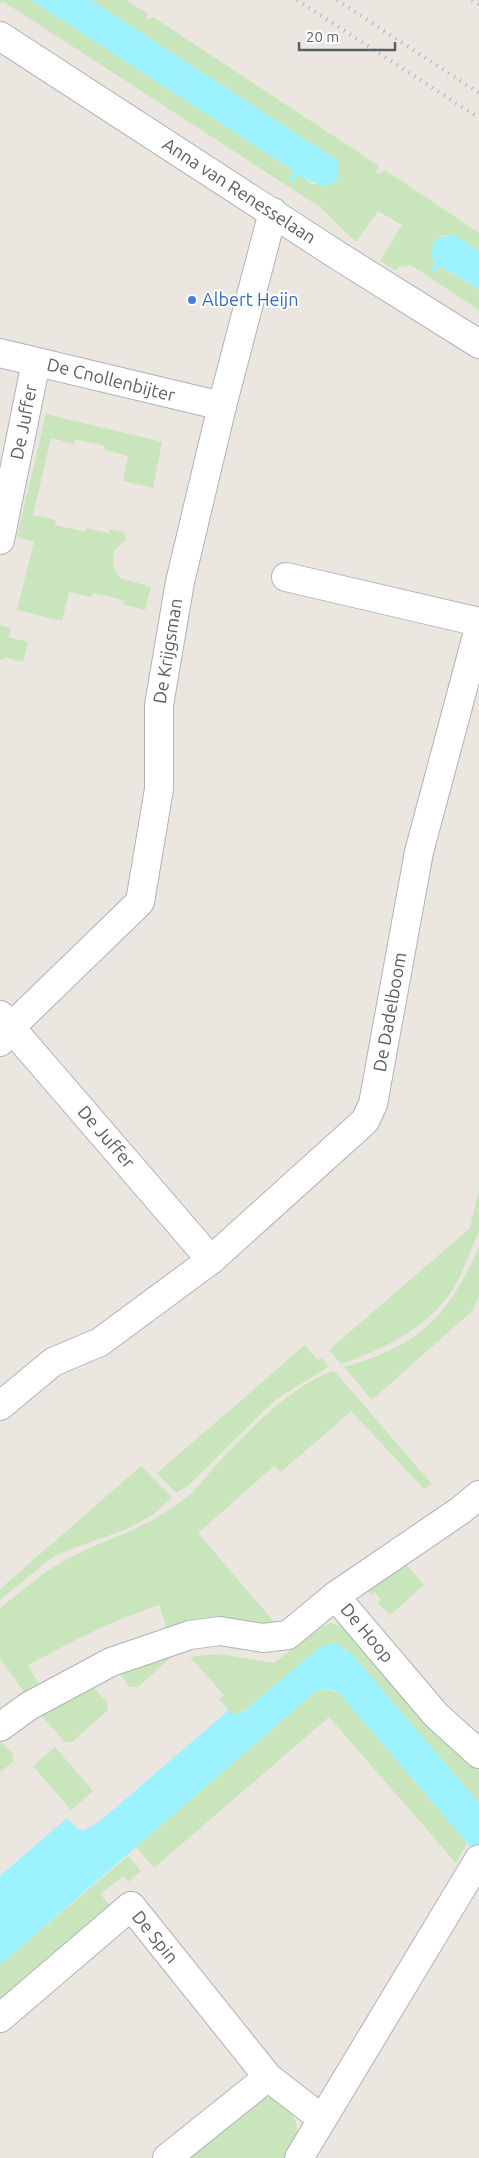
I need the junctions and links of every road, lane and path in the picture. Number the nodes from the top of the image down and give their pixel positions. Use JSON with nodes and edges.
{"nodes":[{"id":1,"x":0,"y":36,"type":"edge"},
{"id":2,"x":273,"y":212,"type":"junction"},
{"id":3,"x":479,"y":344,"type":"edge"},
{"id":4,"x":0,"y":353,"type":"edge"},
{"id":5,"x":36,"y":362,"type":"junction"},
{"id":6,"x":222,"y":406,"type":"junction"},
{"id":7,"x":0,"y":540,"type":"edge"},
{"id":8,"x":286,"y":577,"type":"dead end"},
{"id":9,"x":479,"y":622,"type":"edge"},
{"id":10,"x":479,"y":628,"type":"edge"},
{"id":11,"x":469,"y":704,"type":"edge"},
{"id":12,"x":4,"y":1028,"type":"edge"},
{"id":13,"x":211,"y":1260,"type":"junction"},
{"id":14,"x":0,"y":1406,"type":"edge"},
{"id":15,"x":479,"y":1495,"type":"edge"},
{"id":16,"x":335,"y":1596,"type":"junction"},
{"id":17,"x":0,"y":1727,"type":"edge"},
{"id":18,"x":479,"y":1754,"type":"edge"},
{"id":19,"x":477,"y":1862,"type":"edge"},
{"id":20,"x":0,"y":2018,"type":"edge"},
{"id":21,"x":268,"y":2077,"type":"junction"},
{"id":22,"x":322,"y":2118,"type":"junction"},
{"id":23,"x":167,"y":2158,"type":"edge"},
{"id":24,"x":299,"y":2158,"type":"edge"}],
"edges":[{"from":1,"to":2,"type":"street","name":"Anna van Renesselaan"},
{"from":2,"to":3,"type":"street","name":"Anna van Renesselaan"},
{"from":2,"to":6,"type":"street","name":"De Krijgsman"},
{"from":4,"to":5,"type":"street","name":"De Cnollenbijter"},
{"from":5,"to":6,"type":"street","name":"De Cnollenbijter"},
{"from":5,"to":7,"type":"street","name":"De Juffer"},
{"from":6,"to":12,"type":"street","name":"De Krijgsman"},
{"from":8,"to":9,"type":"street"},
{"from":10,"to":11,"type":"street","name":"De Dadelboom"},
{"from":11,"to":13,"type":"street","name":"De Dadelboom"},
{"from":12,"to":13,"type":"street","name":"De Juffer"},
{"from":13,"to":14,"type":"street"},
{"from":15,"to":16,"type":"street","name":"De Hoop"},
{"from":16,"to":17,"type":"street"},
{"from":16,"to":18,"type":"street","name":"De Hoop"},
{"from":19,"to":22,"type":"street"},
{"from":20,"to":21,"type":"street","name":"De Spin"},
{"from":21,"to":22,"type":"street","name":"De Spin"},
{"from":21,"to":23,"type":"street"},
{"from":22,"to":24,"type":"street"}]}
